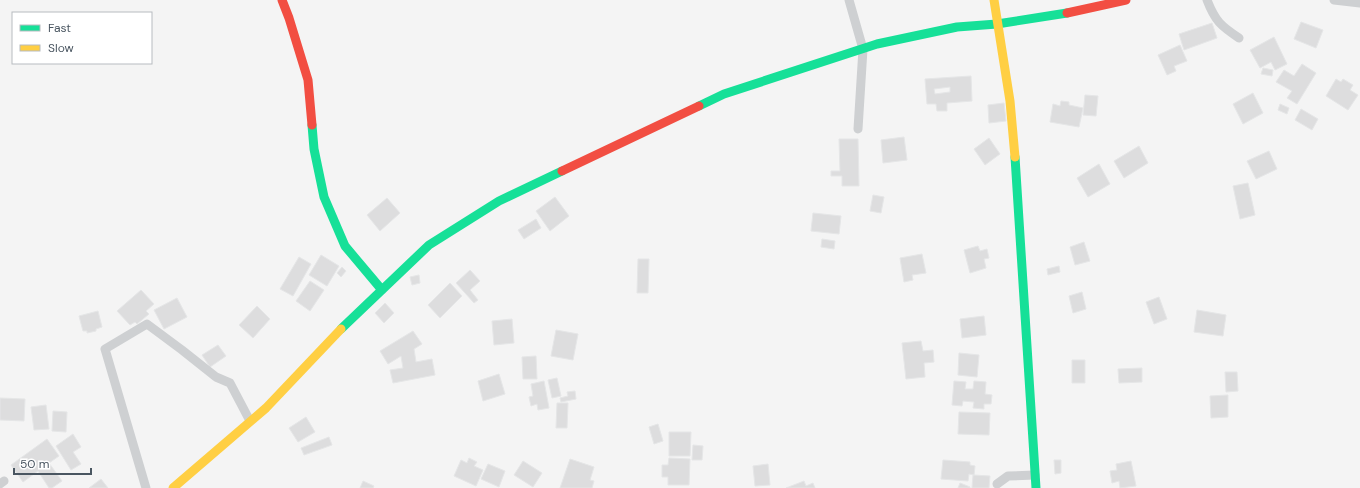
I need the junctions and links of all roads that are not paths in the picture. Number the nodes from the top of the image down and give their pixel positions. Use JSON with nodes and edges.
{"nodes":[{"id":1,"x":282,"y":0,"type":"edge"},
{"id":2,"x":849,"y":0,"type":"edge"},
{"id":3,"x":994,"y":0,"type":"edge"},
{"id":4,"x":1126,"y":0,"type":"edge"},
{"id":5,"x":1207,"y":0,"type":"edge"},
{"id":6,"x":1334,"y":0,"type":"edge"},
{"id":7,"x":1360,"y":3,"type":"edge"},
{"id":8,"x":997,"y":24,"type":"junction"},
{"id":9,"x":1239,"y":38,"type":"dead end"},
{"id":10,"x":863,"y":49,"type":"junction"},
{"id":11,"x":858,"y":129,"type":"dead end"},
{"id":12,"x":382,"y":290,"type":"junction"},
{"id":13,"x":250,"y":421,"type":"junction"},
{"id":14,"x":1035,"y":475,"type":"junction"},
{"id":15,"x":997,"y":484,"type":"dead end"},
{"id":16,"x":146,"y":488,"type":"edge"},
{"id":17,"x":173,"y":488,"type":"edge"},
{"id":18,"x":1036,"y":488,"type":"edge"}],
"edges":[{"from":1,"to":12,"type":"street"},
{"from":2,"to":10,"type":"street"},
{"from":3,"to":8,"type":"street"},
{"from":4,"to":8,"type":"street"},
{"from":5,"to":9,"type":"street"},
{"from":6,"to":7,"type":"street"},
{"from":8,"to":10,"type":"street"},
{"from":8,"to":14,"type":"street"},
{"from":10,"to":11,"type":"street"},
{"from":10,"to":12,"type":"street"},
{"from":12,"to":13,"type":"street"},
{"from":13,"to":16,"type":"street"},
{"from":13,"to":17,"type":"street"},
{"from":14,"to":15,"type":"street"},
{"from":14,"to":18,"type":"street"}]}
